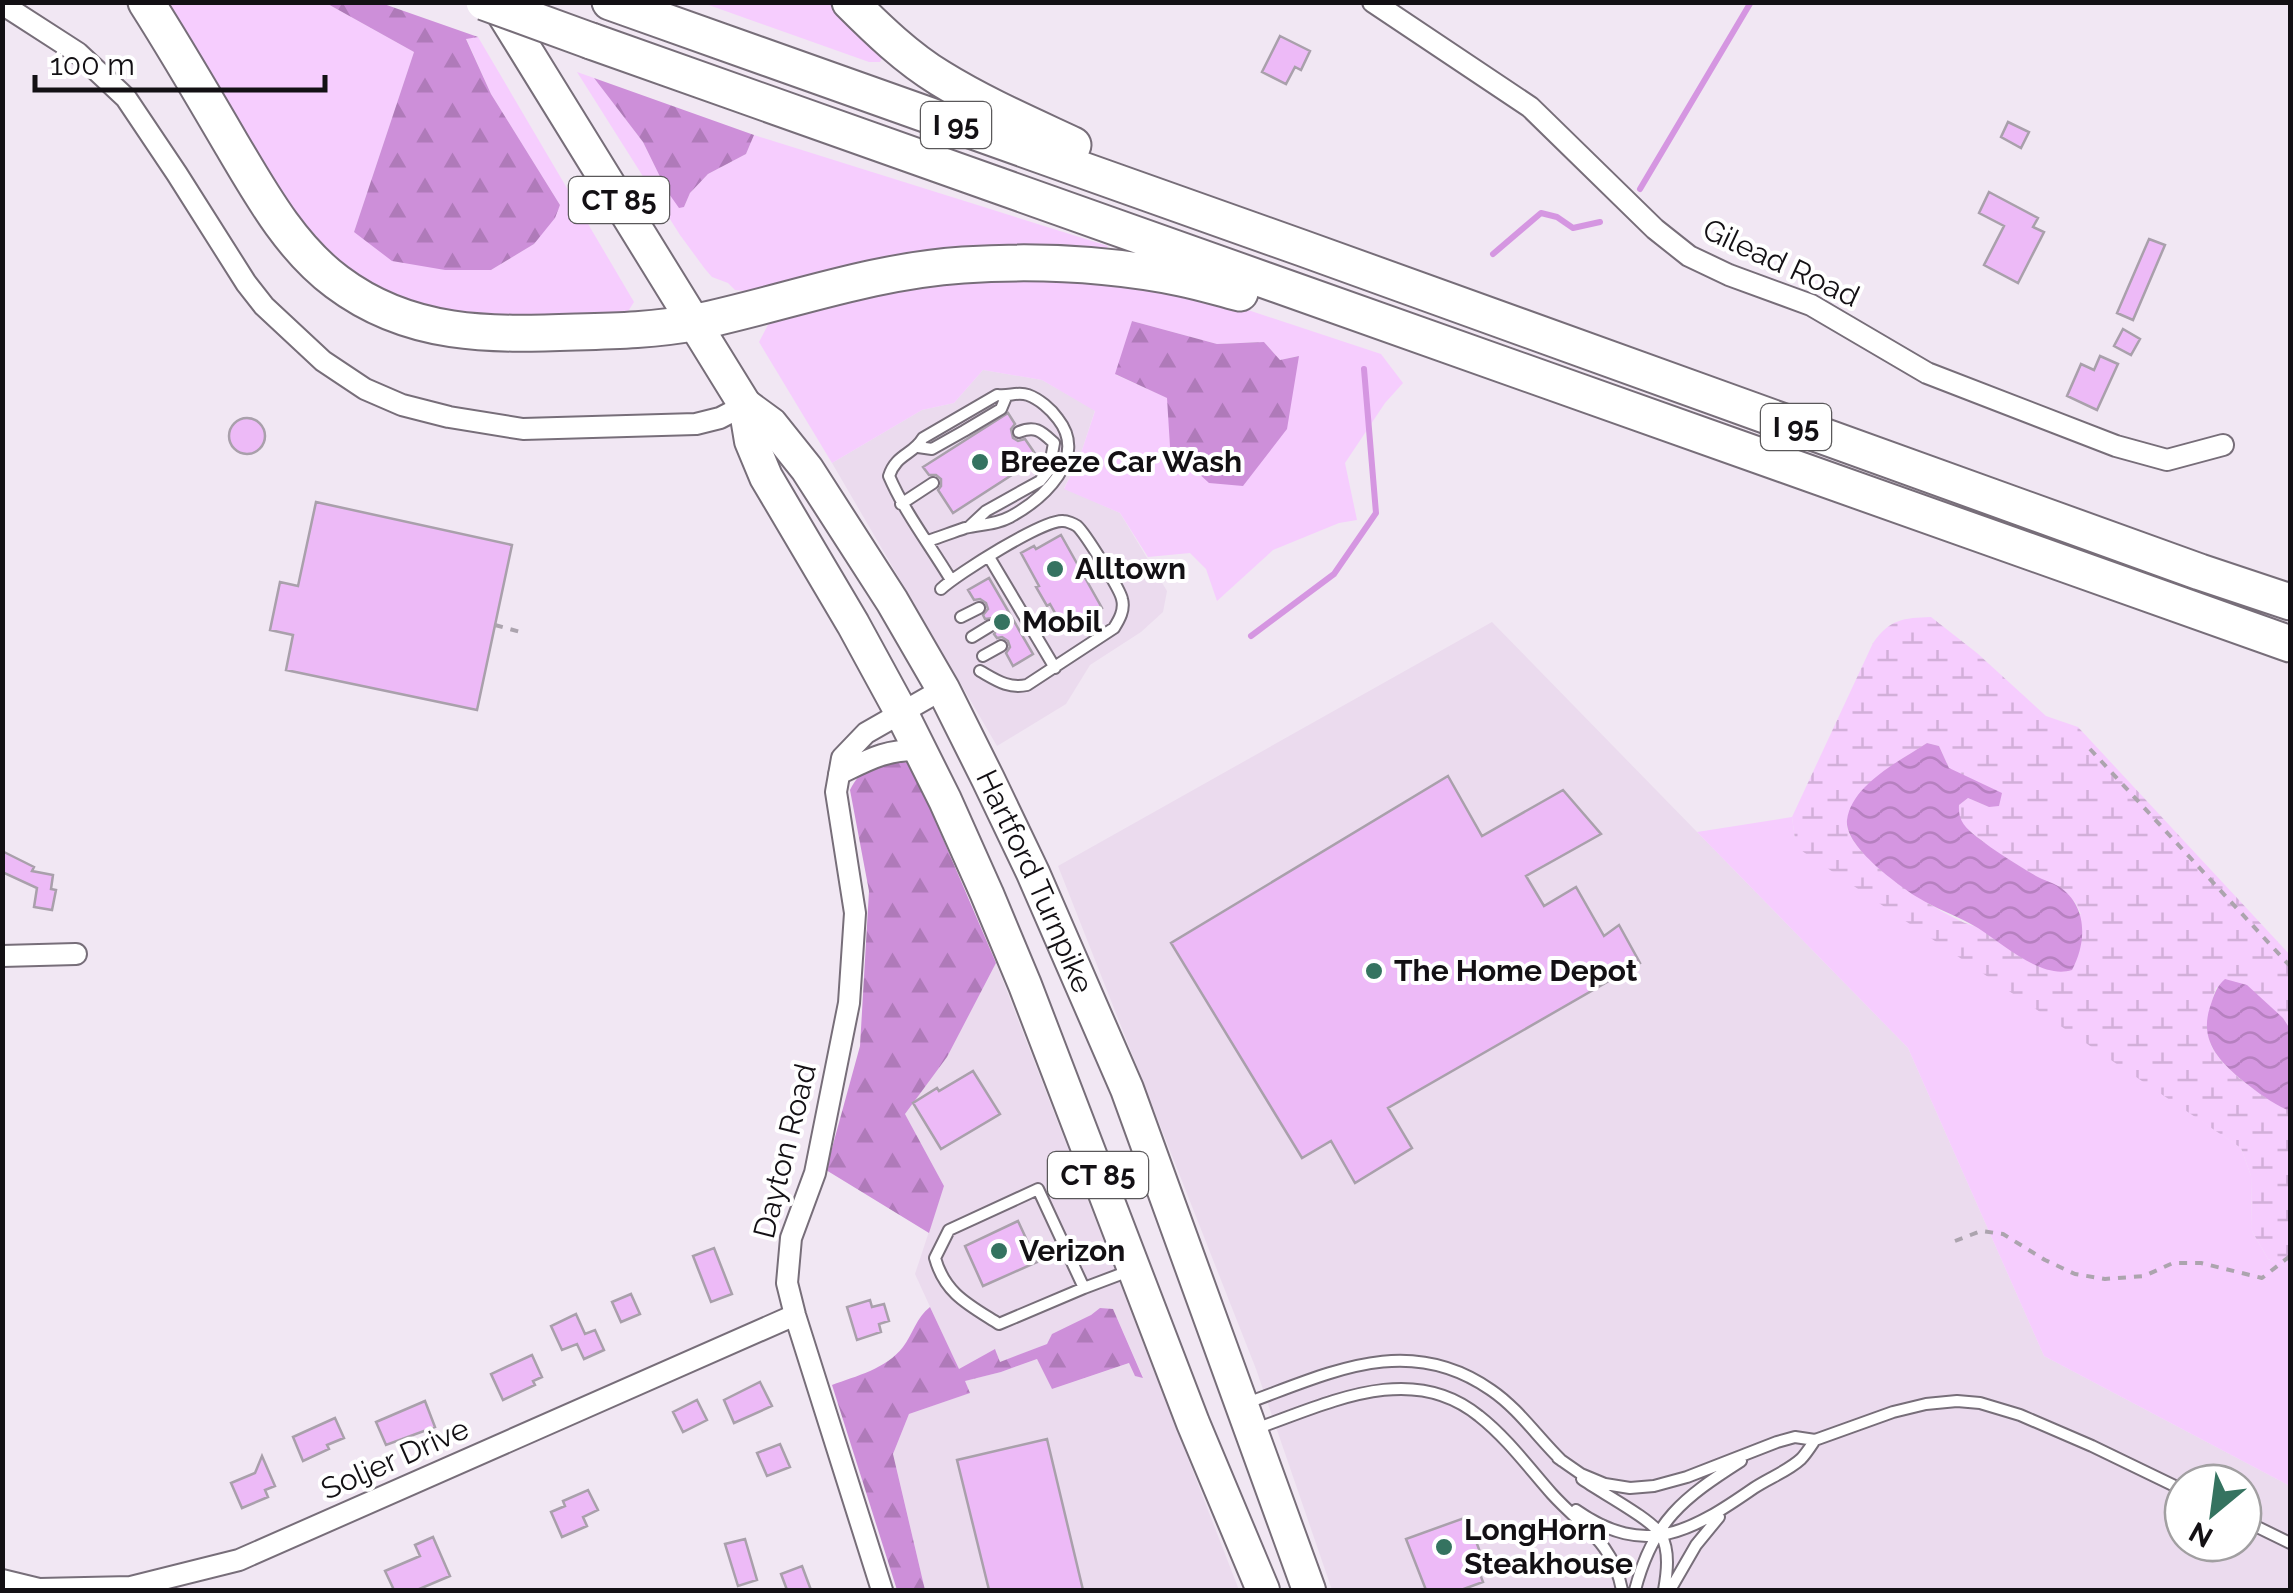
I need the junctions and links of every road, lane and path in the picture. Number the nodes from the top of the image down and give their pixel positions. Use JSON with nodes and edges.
{"nodes":[{"id":1,"x":146,"y":2,"type":"edge"},
{"id":2,"x":484,"y":2,"type":"edge"},
{"id":3,"x":496,"y":2,"type":"edge"},
{"id":4,"x":610,"y":2,"type":"edge"},
{"id":5,"x":850,"y":2,"type":"edge"},
{"id":6,"x":1373,"y":2,"type":"edge"},
{"id":7,"x":2,"y":4,"type":"edge"},
{"id":8,"x":1302,"y":248,"type":"junction"},
{"id":9,"x":695,"y":322,"type":"junction"},
{"id":10,"x":1577,"y":390,"type":"junction"},
{"id":11,"x":745,"y":405,"type":"junction"},
{"id":12,"x":1019,"y":432,"type":"dead end"},
{"id":13,"x":2223,"y":445,"type":"dead end"},
{"id":14,"x":934,"y":483,"type":"dead end"},
{"id":15,"x":901,"y":504,"type":"junction"},
{"id":16,"x":969,"y":527,"type":"junction"},
{"id":17,"x":928,"y":541,"type":"junction"},
{"id":18,"x":989,"y":557,"type":"junction"},
{"id":19,"x":951,"y":580,"type":"junction"},
{"id":20,"x":942,"y":589,"type":"dead end"},
{"id":21,"x":2290,"y":602,"type":"edge"},
{"id":22,"x":979,"y":608,"type":"dead end"},
{"id":23,"x":961,"y":617,"type":"dead end"},
{"id":24,"x":495,"y":625,"type":"dead end"},
{"id":25,"x":990,"y":626,"type":"dead end"},
{"id":26,"x":524,"y":632,"type":"dead end"},
{"id":27,"x":972,"y":636,"type":"dead end"},
{"id":28,"x":2290,"y":644,"type":"edge"},
{"id":29,"x":1002,"y":646,"type":"dead end"},
{"id":30,"x":984,"y":656,"type":"dead end"},
{"id":31,"x":1055,"y":668,"type":"junction"},
{"id":32,"x":980,"y":670,"type":"dead end"},
{"id":33,"x":943,"y":689,"type":"junction"},
{"id":34,"x":901,"y":712,"type":"junction"},
{"id":35,"x":2090,"y":749,"type":"dead end"},
{"id":36,"x":920,"y":750,"type":"junction"},
{"id":37,"x":839,"y":774,"type":"junction"},
{"id":38,"x":76,"y":954,"type":"dead end"},
{"id":39,"x":2,"y":956,"type":"edge"},
{"id":40,"x":2290,"y":966,"type":"edge"},
{"id":41,"x":1956,"y":1241,"type":"dead end"},
{"id":42,"x":2290,"y":1256,"type":"edge"},
{"id":43,"x":1134,"y":1269,"type":"junction"},
{"id":44,"x":1084,"y":1288,"type":"junction"},
{"id":45,"x":794,"y":1315,"type":"junction"},
{"id":46,"x":1245,"y":1419,"type":"junction"},
{"id":47,"x":1198,"y":1436,"type":"junction"},
{"id":48,"x":1815,"y":1440,"type":"junction"},
{"id":49,"x":1777,"y":1442,"type":"junction"},
{"id":50,"x":1558,"y":1458,"type":"junction"},
{"id":51,"x":1537,"y":1477,"type":"junction"},
{"id":52,"x":2163,"y":1480,"type":"edge"},
{"id":53,"x":1734,"y":1502,"type":"junction"},
{"id":54,"x":2263,"y":1530,"type":"edge"},
{"id":55,"x":1658,"y":1534,"type":"junction"},
{"id":56,"x":2290,"y":1543,"type":"edge"},
{"id":57,"x":2,"y":1580,"type":"edge"},
{"id":58,"x":882,"y":1590,"type":"edge"},
{"id":59,"x":1263,"y":1590,"type":"edge"},
{"id":60,"x":1310,"y":1590,"type":"edge"},
{"id":61,"x":1622,"y":1590,"type":"edge"},
{"id":62,"x":1635,"y":1590,"type":"edge"},
{"id":63,"x":1667,"y":1590,"type":"edge"}],
"edges":[{"from":1,"to":9,"type":"highway"},
{"from":2,"to":10,"type":"highway","number":"I 95","bridge":true},
{"from":3,"to":9,"type":"highway","name":"Hartford Turnpike","number":"CT 85"},
{"from":4,"to":8,"type":"highway","number":"I 95"},
{"from":5,"to":8,"type":"highway"},
{"from":6,"to":13,"type":"street","name":"Gilead Road"},
{"from":7,"to":11,"type":"street"},
{"from":8,"to":21,"type":"highway","number":"I 95"},
{"from":9,"to":10,"type":"highway"},
{"from":9,"to":11,"type":"highway","name":"Hartford Turnpike","number":"CT 85"},
{"from":10,"to":28,"type":"highway","number":"I 95"},
{"from":11,"to":33,"type":"highway","name":"Hartford Turnpike","number":"CT 85"},
{"from":11,"to":34,"type":"highway","name":"Hartford Turnpike","number":"CT 85"},
{"from":12,"to":16,"type":"lane"},
{"from":14,"to":15,"type":"lane"},
{"from":15,"to":16,"type":"lane"},
{"from":15,"to":17,"type":"lane"},
{"from":16,"to":17,"type":"lane"},
{"from":17,"to":19,"type":"lane"},
{"from":18,"to":19,"type":"lane"},
{"from":18,"to":31,"type":"lane"},
{"from":18,"to":31,"type":"lane"},
{"from":19,"to":20,"type":"lane"},
{"from":22,"to":23,"type":"lane"},
{"from":24,"to":26,"type":"path"},
{"from":25,"to":27,"type":"lane"},
{"from":29,"to":30,"type":"lane"},
{"from":31,"to":32,"type":"lane"},
{"from":33,"to":34,"type":"street"},
{"from":33,"to":46,"type":"highway","name":"Hartford Turnpike","number":"CT 85"},
{"from":34,"to":36,"type":"highway","name":"Hartford Turnpike","number":"CT 85"},
{"from":34,"to":37,"type":"street"},
{"from":35,"to":40,"type":"path"},
{"from":36,"to":37,"type":"street"},
{"from":36,"to":43,"type":"highway","name":"Hartford Turnpike","number":"CT 85"},
{"from":37,"to":45,"type":"street","name":"Dayton Road"},
{"from":38,"to":39,"type":"street"},
{"from":41,"to":42,"type":"path"},
{"from":43,"to":44,"type":"lane"},
{"from":43,"to":47,"type":"highway","name":"Hartford Turnpike","number":"CT 85"},
{"from":44,"to":44,"type":"lane"},
{"from":45,"to":57,"type":"street","name":"Soljer Drive"},
{"from":45,"to":58,"type":"street","name":"Dayton Road"},
{"from":46,"to":47,"type":"highway"},
{"from":46,"to":50,"type":"lane"},
{"from":46,"to":51,"type":"lane"},
{"from":46,"to":60,"type":"highway","name":"Hartford Turnpike","number":"CT 85"},
{"from":47,"to":59,"type":"highway","name":"Hartford Turnpike","number":"CT 85"},
{"from":48,"to":49,"type":"lane"},
{"from":48,"to":52,"type":"lane"},
{"from":48,"to":53,"type":"lane"},
{"from":49,"to":50,"type":"lane"},
{"from":49,"to":55,"type":"lane"},
{"from":50,"to":55,"type":"lane"},
{"from":51,"to":55,"type":"lane"},
{"from":51,"to":61,"type":"lane"},
{"from":53,"to":55,"type":"lane"},
{"from":53,"to":63,"type":"lane"},
{"from":54,"to":56,"type":"lane"},
{"from":55,"to":62,"type":"lane"},
{"from":55,"to":63,"type":"lane"}]}
